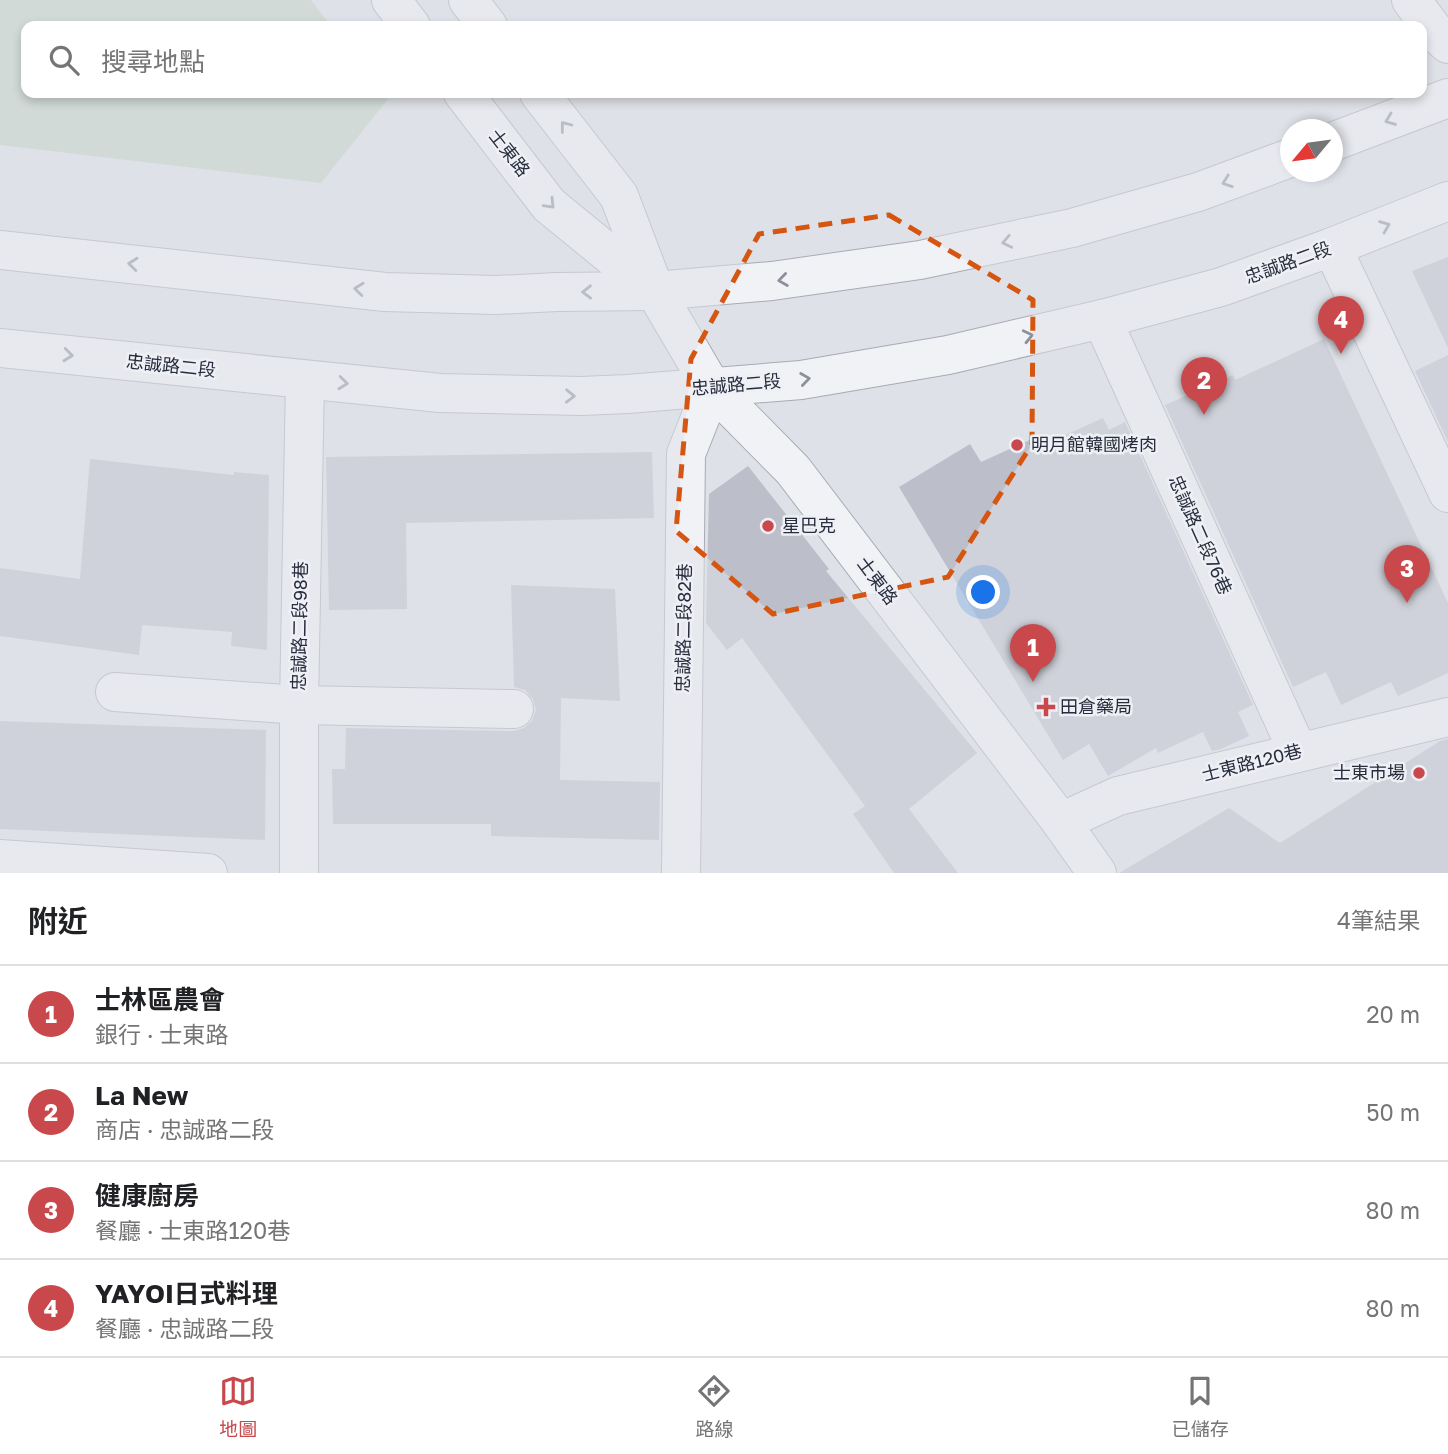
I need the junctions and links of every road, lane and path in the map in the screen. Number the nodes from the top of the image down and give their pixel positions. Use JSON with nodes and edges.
{"nodes":[{"id":1,"x":391,"y":0,"type":"edge"},
{"id":2,"x":468,"y":0,"type":"edge"},
{"id":3,"x":1411,"y":0,"type":"edge"},
{"id":4,"x":407,"y":21,"type":"edge"},
{"id":5,"x":484,"y":21,"type":"edge"},
{"id":6,"x":1427,"y":21,"type":"edge"},
{"id":7,"x":1427,"y":21,"type":"edge"},
{"id":8,"x":1448,"y":44,"type":"edge"},
{"id":9,"x":467,"y":98,"type":"edge"},
{"id":10,"x":543,"y":98,"type":"edge"},
{"id":11,"x":1448,"y":98,"type":"edge"},
{"id":12,"x":1343,"y":138,"type":"edge"},
{"id":13,"x":1280,"y":162,"type":"edge"},
{"id":14,"x":1448,"y":201,"type":"edge"},
{"id":15,"x":1332,"y":247,"type":"junction"},
{"id":16,"x":0,"y":250,"type":"edge"},
{"id":17,"x":655,"y":291,"type":"junction"},
{"id":18,"x":1102,"y":319,"type":"junction"},
{"id":19,"x":0,"y":348,"type":"edge"},
{"id":20,"x":305,"y":380,"type":"junction"},
{"id":21,"x":712,"y":388,"type":"junction"},
{"id":22,"x":1448,"y":494,"type":"edge"},
{"id":23,"x":115,"y":692,"type":"dead end"},
{"id":24,"x":299,"y":705,"type":"junction"},
{"id":25,"x":514,"y":709,"type":"dead end"},
{"id":26,"x":1448,"y":717,"type":"edge"},
{"id":27,"x":1298,"y":752,"type":"junction"},
{"id":28,"x":1060,"y":822,"type":"junction"},
{"id":29,"x":0,"y":859,"type":"edge"},
{"id":30,"x":208,"y":873,"type":"edge"},
{"id":31,"x":299,"y":873,"type":"edge"},
{"id":32,"x":681,"y":873,"type":"edge"},
{"id":33,"x":1097,"y":873,"type":"edge"}],
"edges":[{"from":1,"to":4,"type":"street"},
{"from":2,"to":5,"type":"street"},
{"from":3,"to":6,"type":"street"},
{"from":7,"to":8,"type":"street"},
{"from":9,"to":17,"type":"street","name":"士東路","one_way":true},
{"from":17,"to":10,"type":"street","name":"士東路","one_way":true},
{"from":11,"to":12,"type":"street","one_way":true},
{"from":13,"to":17,"type":"street","one_way":true},
{"from":15,"to":14,"type":"street","name":"忠誠路二段","one_way":true},
{"from":15,"to":18,"type":"street","name":"忠誠路二段"},
{"from":15,"to":22,"type":"street"},
{"from":17,"to":16,"type":"street","one_way":true},
{"from":17,"to":21,"type":"street","name":"士東路"},
{"from":21,"to":18,"type":"street","name":"忠誠路二段","one_way":true},
{"from":18,"to":27,"type":"street","name":"忠誠路二段76巷"},
{"from":19,"to":20,"type":"street","name":"忠誠路二段","one_way":true},
{"from":20,"to":21,"type":"street","name":"忠誠路二段","one_way":true},
{"from":20,"to":24,"type":"street","name":"忠誠路二段98巷"},
{"from":21,"to":28,"type":"street","name":"士東路"},
{"from":21,"to":32,"type":"street","name":"忠誠路二段82巷"},
{"from":23,"to":24,"type":"street"},
{"from":24,"to":25,"type":"street"},
{"from":24,"to":31,"type":"street","name":"忠誠路二段98巷"},
{"from":26,"to":27,"type":"street","name":"士東路120巷"},
{"from":27,"to":28,"type":"street","name":"士東路120巷"},
{"from":28,"to":33,"type":"street","name":"士東路"},
{"from":29,"to":30,"type":"street"}]}
